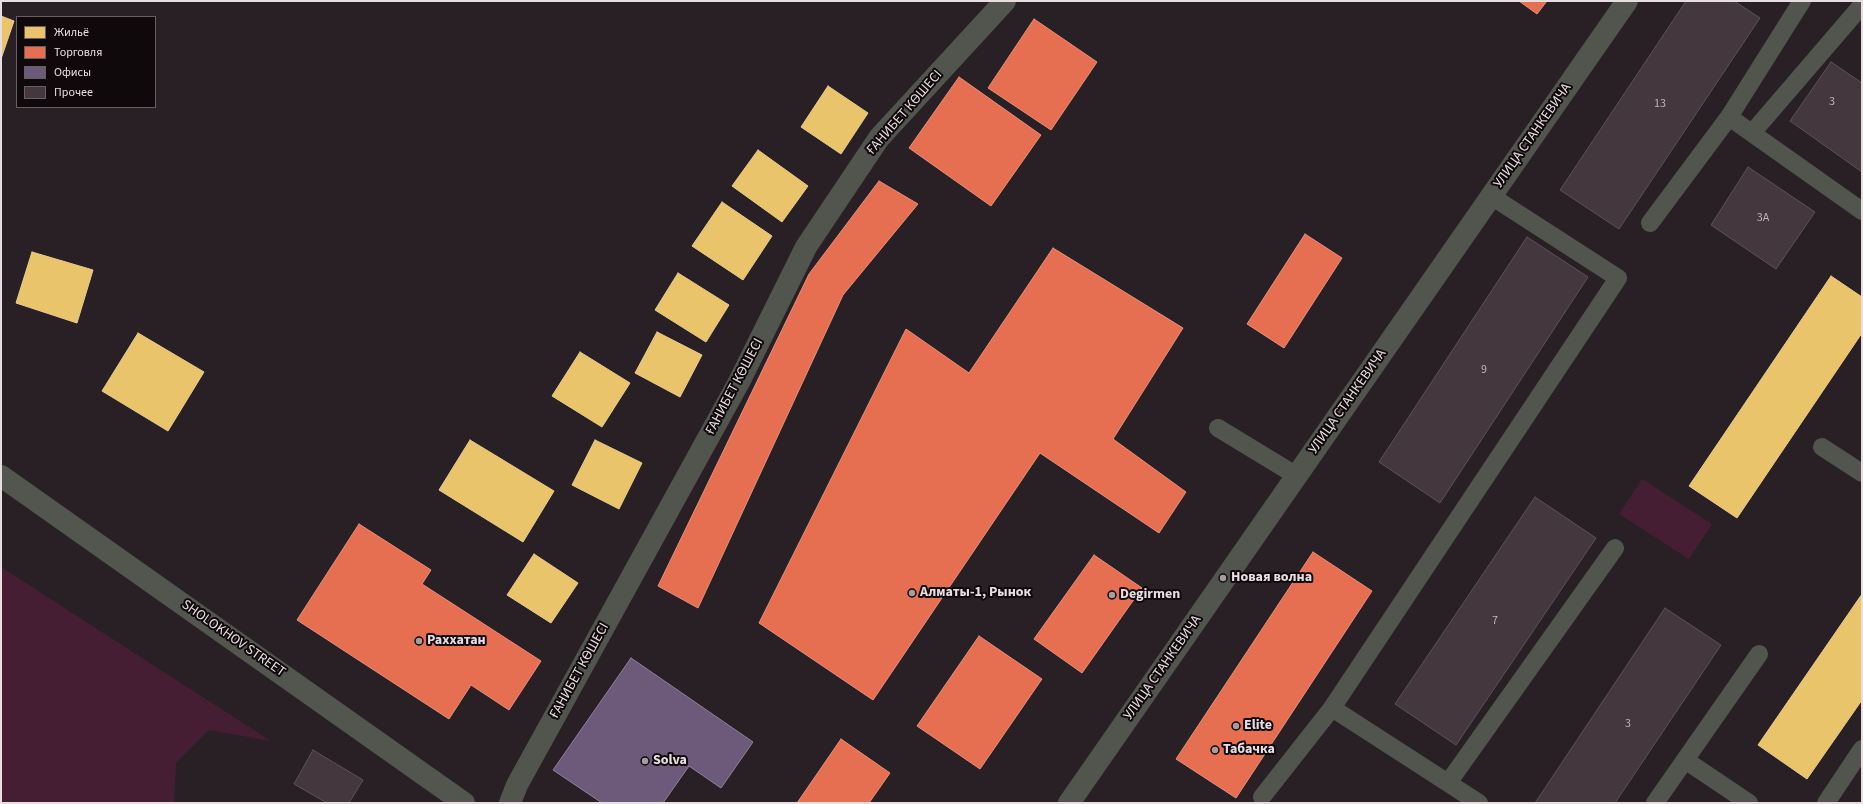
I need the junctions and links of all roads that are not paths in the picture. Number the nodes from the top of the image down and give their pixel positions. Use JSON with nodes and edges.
{"nodes":[{"id":1,"x":1005,"y":1,"type":"edge"},
{"id":2,"x":1627,"y":1,"type":"edge"},
{"id":3,"x":1802,"y":1,"type":"edge"},
{"id":4,"x":1862,"y":5,"type":"edge"},
{"id":5,"x":1728,"y":117,"type":"junction"},
{"id":6,"x":1752,"y":133,"type":"junction"},
{"id":7,"x":1491,"y":196,"type":"junction"},
{"id":8,"x":1862,"y":211,"type":"edge"},
{"id":9,"x":1650,"y":224,"type":"dead end"},
{"id":10,"x":1218,"y":428,"type":"dead end"},
{"id":11,"x":1822,"y":447,"type":"dead end"},
{"id":12,"x":1862,"y":473,"type":"edge"},
{"id":13,"x":1,"y":476,"type":"edge"},
{"id":14,"x":1297,"y":476,"type":"junction"},
{"id":15,"x":1615,"y":548,"type":"dead end"},
{"id":16,"x":1759,"y":654,"type":"dead end"},
{"id":17,"x":1332,"y":708,"type":"junction"},
{"id":18,"x":1862,"y":749,"type":"edge"},
{"id":19,"x":1685,"y":760,"type":"junction"},
{"id":20,"x":1448,"y":783,"type":"junction"},
{"id":21,"x":1262,"y":797,"type":"dead end"},
{"id":22,"x":464,"y":803,"type":"edge"},
{"id":23,"x":510,"y":803,"type":"edge"},
{"id":24,"x":1069,"y":803,"type":"edge"},
{"id":25,"x":1479,"y":803,"type":"edge"},
{"id":26,"x":1655,"y":803,"type":"edge"},
{"id":27,"x":1750,"y":803,"type":"edge"},
{"id":28,"x":1826,"y":803,"type":"edge"}],
"edges":[{"from":1,"to":23,"type":"street","name":"ҒАНИБЕТ КӨШЕСІ"},
{"from":2,"to":7,"type":"street","name":"УЛИЦА СТАНКЕВИЧА"},
{"from":3,"to":5,"type":"lane"},
{"from":4,"to":6,"type":"lane"},
{"from":5,"to":6,"type":"lane"},
{"from":5,"to":9,"type":"lane"},
{"from":6,"to":8,"type":"lane"},
{"from":7,"to":14,"type":"street","name":"УЛИЦА СТАНКЕВИЧА"},
{"from":7,"to":17,"type":"lane"},
{"from":10,"to":14,"type":"lane"},
{"from":11,"to":12,"type":"lane"},
{"from":13,"to":22,"type":"main road","name":"SHOLOKHOV STREET"},
{"from":14,"to":24,"type":"street","name":"УЛИЦА СТАНКЕВИЧА"},
{"from":15,"to":20,"type":"lane"},
{"from":16,"to":19,"type":"lane"},
{"from":17,"to":20,"type":"lane"},
{"from":17,"to":21,"type":"lane"},
{"from":18,"to":28,"type":"lane"},
{"from":19,"to":26,"type":"lane"},
{"from":19,"to":27,"type":"lane"},
{"from":20,"to":25,"type":"lane"}]}
